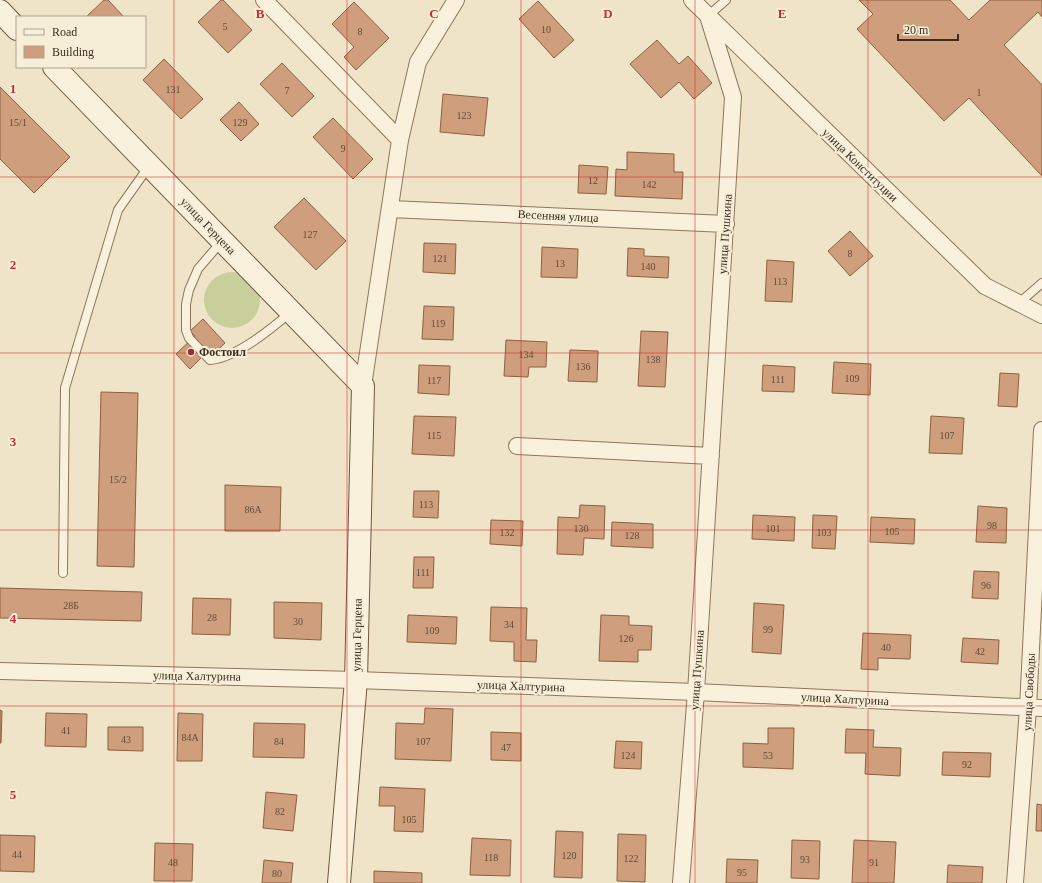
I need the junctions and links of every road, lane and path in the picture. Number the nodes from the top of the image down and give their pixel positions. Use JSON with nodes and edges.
{"nodes":[{"id":1,"x":264,"y":0,"type":"edge"},
{"id":2,"x":456,"y":0,"type":"edge"},
{"id":3,"x":692,"y":0,"type":"edge"},
{"id":4,"x":726,"y":0,"type":"edge"},
{"id":5,"x":708,"y":16,"type":"junction"},
{"id":6,"x":55,"y":68,"type":"edge"},
{"id":7,"x":400,"y":140,"type":"junction"},
{"id":8,"x":149,"y":165,"type":"junction"},
{"id":9,"x":390,"y":208,"type":"junction"},
{"id":10,"x":726,"y":224,"type":"junction"},
{"id":11,"x":222,"y":241,"type":"junction"},
{"id":12,"x":1042,"y":283,"type":"edge"},
{"id":13,"x":1019,"y":303,"type":"junction"},
{"id":14,"x":291,"y":312,"type":"junction"},
{"id":15,"x":1042,"y":315,"type":"edge"},
{"id":16,"x":363,"y":386,"type":"junction"},
{"id":17,"x":1042,"y":430,"type":"edge"},
{"id":18,"x":517,"y":446,"type":"dead end"},
{"id":19,"x":711,"y":456,"type":"junction"},
{"id":20,"x":63,"y":573,"type":"dead end"},
{"id":21,"x":0,"y":671,"type":"edge"},
{"id":22,"x":356,"y":680,"type":"junction"},
{"id":23,"x":696,"y":692,"type":"junction"},
{"id":24,"x":1035,"y":708,"type":"edge"},
{"id":25,"x":339,"y":883,"type":"edge"},
{"id":26,"x":681,"y":883,"type":"edge"},
{"id":27,"x":1015,"y":883,"type":"edge"}],
"edges":[{"from":1,"to":7,"type":"street"},
{"from":2,"to":7,"type":"street","name":"улица Герцена"},
{"from":3,"to":5,"type":"street","name":"улица Конституции"},
{"from":4,"to":5,"type":"lane"},
{"from":5,"to":10,"type":"street","name":"улица Пушкина"},
{"from":5,"to":13,"type":"street","name":"улица Конституции"},
{"from":6,"to":8,"type":"street","name":"улица Герцена"},
{"from":7,"to":9,"type":"street","name":"улица Герцена"},
{"from":8,"to":11,"type":"street","name":"улица Герцена"},
{"from":8,"to":20,"type":"lane"},
{"from":9,"to":10,"type":"street","name":"Весенняя улица"},
{"from":9,"to":16,"type":"street","name":"улица Герцена"},
{"from":10,"to":19,"type":"street","name":"улица Пушкина"},
{"from":11,"to":14,"type":"street","name":"улица Герцена"},
{"from":11,"to":14,"type":"lane"},
{"from":12,"to":13,"type":"lane"},
{"from":13,"to":15,"type":"street","name":"улица Конституции"},
{"from":14,"to":16,"type":"street","name":"улица Герцена"},
{"from":16,"to":22,"type":"street","name":"улица Герцена"},
{"from":17,"to":24,"type":"street","name":"улица Свободы"},
{"from":18,"to":19,"type":"street"},
{"from":19,"to":23,"type":"street","name":"улица Пушкина"},
{"from":21,"to":22,"type":"street","name":"улица Халтурина"},
{"from":22,"to":23,"type":"street","name":"улица Халтурина"},
{"from":22,"to":25,"type":"street","name":"улица Герцена"},
{"from":23,"to":24,"type":"street","name":"улица Халтурина"},
{"from":23,"to":26,"type":"street","name":"улица Пушкина"},
{"from":24,"to":27,"type":"street","name":"улица Свободы"}]}
